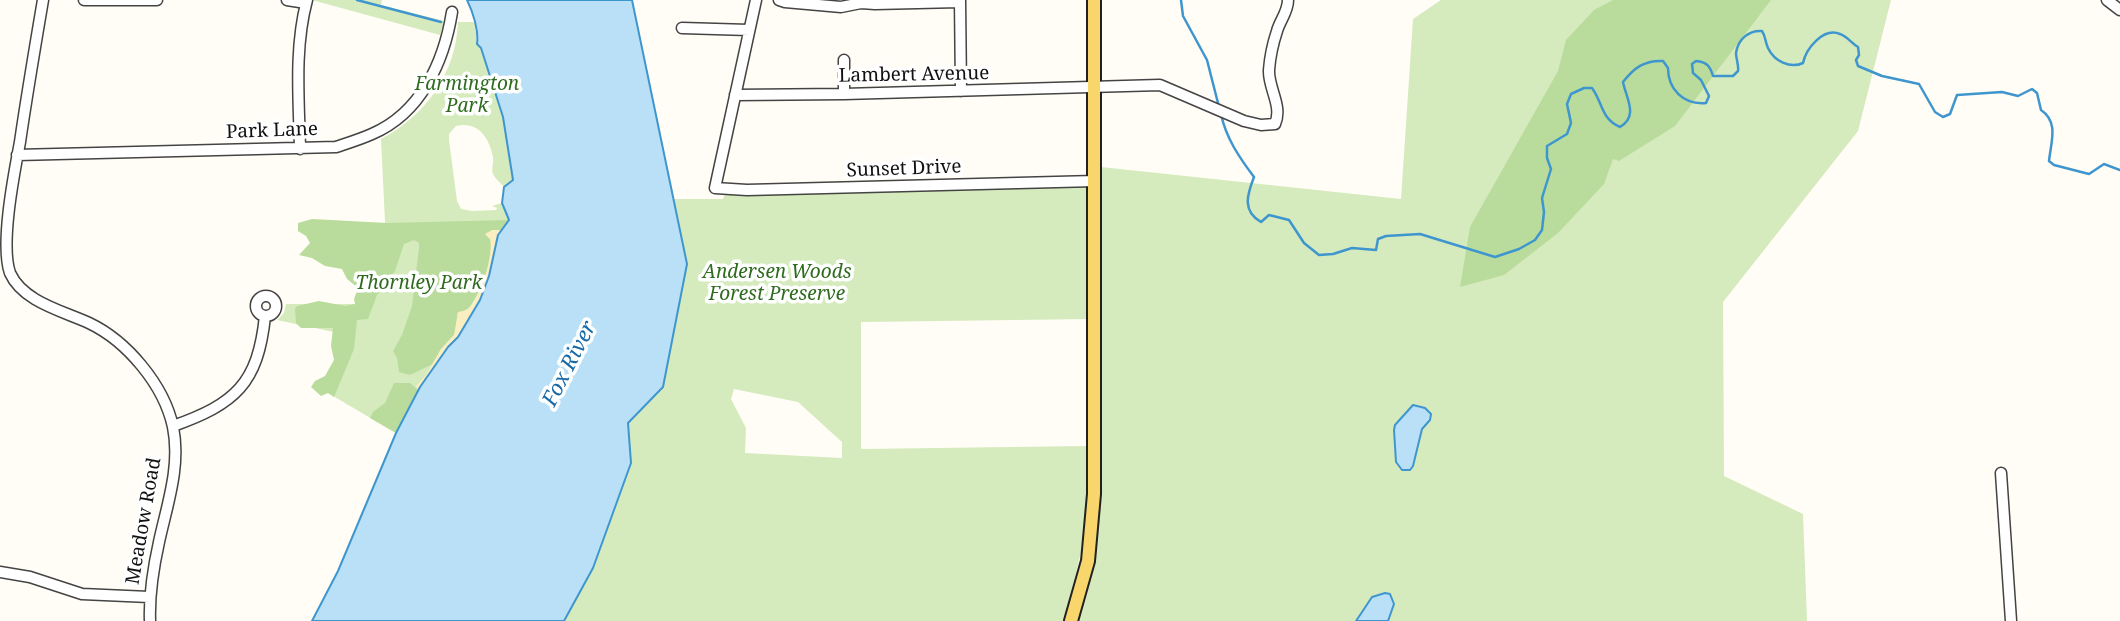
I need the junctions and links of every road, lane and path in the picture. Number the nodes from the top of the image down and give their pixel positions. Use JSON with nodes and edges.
{"nodes":[{"id":1,"x":43,"y":0,"type":"edge"},
{"id":2,"x":85,"y":0,"type":"edge"},
{"id":3,"x":157,"y":0,"type":"edge"},
{"id":4,"x":287,"y":0,"type":"edge"},
{"id":5,"x":756,"y":0,"type":"edge"},
{"id":6,"x":779,"y":0,"type":"edge"},
{"id":7,"x":1094,"y":0,"type":"edge"},
{"id":8,"x":1288,"y":0,"type":"edge"},
{"id":9,"x":2107,"y":0,"type":"edge"},
{"id":10,"x":960,"y":1,"type":"edge"},
{"id":11,"x":306,"y":2,"type":"edge"},
{"id":12,"x":2120,"y":10,"type":"edge"},
{"id":13,"x":452,"y":12,"type":"dead end"},
{"id":14,"x":681,"y":28,"type":"dead end"},
{"id":15,"x":749,"y":30,"type":"junction"},
{"id":16,"x":844,"y":60,"type":"dead end"},
{"id":17,"x":1094,"y":87,"type":"junction"},
{"id":18,"x":961,"y":91,"type":"junction"},
{"id":19,"x":844,"y":94,"type":"junction"},
{"id":20,"x":736,"y":95,"type":"junction"},
{"id":21,"x":300,"y":149,"type":"junction"},
{"id":22,"x":18,"y":155,"type":"junction"},
{"id":23,"x":1095,"y":181,"type":"junction"},
{"id":24,"x":265,"y":316,"type":"dead end"},
{"id":25,"x":173,"y":426,"type":"junction"},
{"id":26,"x":2001,"y":474,"type":"dead end"},
{"id":27,"x":0,"y":572,"type":"edge"},
{"id":28,"x":149,"y":597,"type":"junction"},
{"id":29,"x":150,"y":621,"type":"edge"},
{"id":30,"x":1071,"y":621,"type":"edge"},
{"id":31,"x":2011,"y":621,"type":"edge"}],
"edges":[{"from":1,"to":22,"type":"street"},
{"from":2,"to":3,"type":"street"},
{"from":4,"to":11,"type":"street"},
{"from":5,"to":15,"type":"street"},
{"from":6,"to":10,"type":"street"},
{"from":7,"to":17,"type":"main road"},
{"from":8,"to":17,"type":"street","name":"Lambert Avenue"},
{"from":9,"to":12,"type":"street"},
{"from":10,"to":18,"type":"street"},
{"from":11,"to":21,"type":"street"},
{"from":13,"to":21,"type":"street","name":"Park Lane"},
{"from":14,"to":15,"type":"street"},
{"from":15,"to":20,"type":"street"},
{"from":16,"to":19,"type":"street"},
{"from":17,"to":18,"type":"street","name":"Lambert Avenue"},
{"from":17,"to":23,"type":"main road"},
{"from":18,"to":19,"type":"street","name":"Lambert Avenue"},
{"from":19,"to":20,"type":"street","name":"Lambert Avenue"},
{"from":20,"to":23,"type":"street","name":"Sunset Drive"},
{"from":21,"to":22,"type":"street","name":"Park Lane"},
{"from":22,"to":25,"type":"street"},
{"from":23,"to":30,"type":"main road"},
{"from":24,"to":25,"type":"street"},
{"from":25,"to":28,"type":"street","name":"Meadow Road"},
{"from":26,"to":31,"type":"street"},
{"from":27,"to":28,"type":"street"},
{"from":28,"to":29,"type":"street","name":"Meadow Road"}]}
